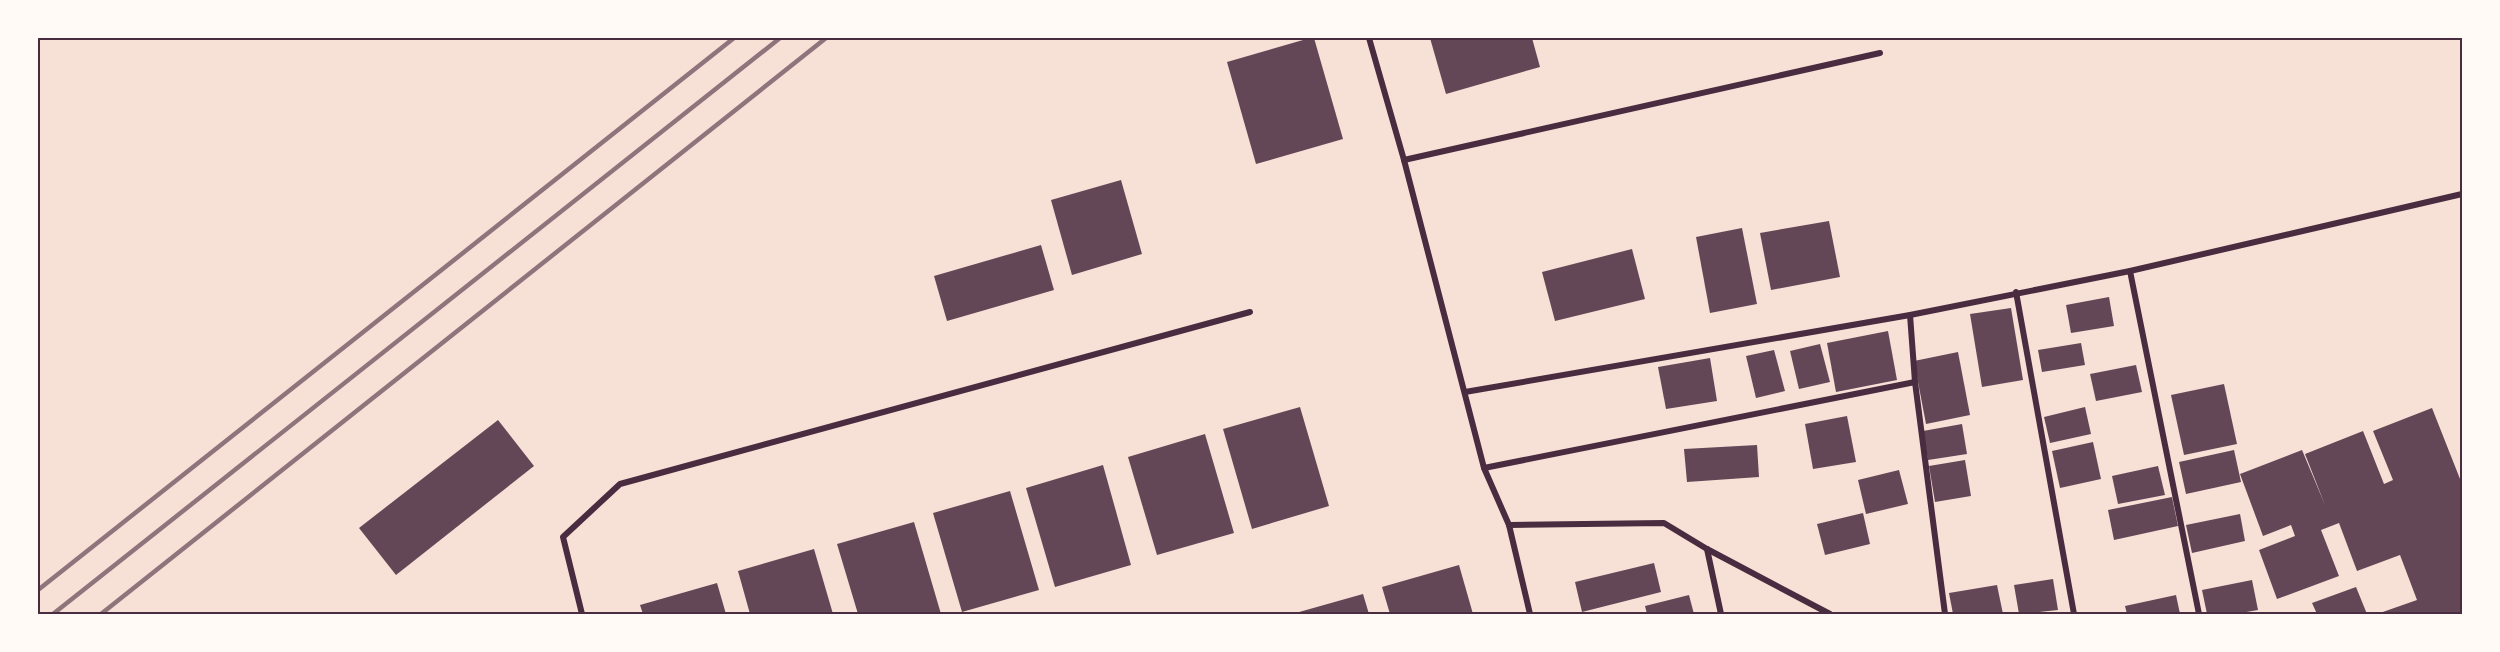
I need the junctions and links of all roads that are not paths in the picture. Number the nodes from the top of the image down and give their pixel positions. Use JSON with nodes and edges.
{"nodes":[{"id":1,"x":1369,"y":38,"type":"edge"},
{"id":2,"x":1880,"y":53,"type":"dead end"},
{"id":3,"x":1404,"y":160,"type":"junction"},
{"id":4,"x":2463,"y":194,"type":"edge"},
{"id":5,"x":2130,"y":271,"type":"junction"},
{"id":6,"x":2016,"y":292,"type":"junction"},
{"id":7,"x":1250,"y":312,"type":"dead end"},
{"id":8,"x":1910,"y":315,"type":"junction"},
{"id":9,"x":1916,"y":382,"type":"junction"},
{"id":10,"x":1465,"y":392,"type":"junction"},
{"id":11,"x":1484,"y":468,"type":"junction"},
{"id":12,"x":1509,"y":525,"type":"junction"},
{"id":13,"x":1707,"y":549,"type":"junction"},
{"id":14,"x":582,"y":615,"type":"edge"},
{"id":15,"x":1530,"y":615,"type":"edge"},
{"id":16,"x":1721,"y":615,"type":"edge"},
{"id":17,"x":1830,"y":615,"type":"edge"},
{"id":18,"x":1945,"y":615,"type":"edge"},
{"id":19,"x":2074,"y":615,"type":"edge"},
{"id":20,"x":2199,"y":615,"type":"edge"}],
"edges":[{"from":1,"to":3,"type":"street"},
{"from":2,"to":3,"type":"street"},
{"from":3,"to":10,"type":"street"},
{"from":4,"to":5,"type":"street"},
{"from":5,"to":6,"type":"street"},
{"from":5,"to":20,"type":"street"},
{"from":6,"to":8,"type":"street"},
{"from":6,"to":19,"type":"street"},
{"from":7,"to":14,"type":"street"},
{"from":8,"to":9,"type":"street"},
{"from":8,"to":10,"type":"street"},
{"from":9,"to":11,"type":"street"},
{"from":9,"to":18,"type":"street"},
{"from":10,"to":11,"type":"street"},
{"from":11,"to":12,"type":"street"},
{"from":12,"to":13,"type":"street"},
{"from":12,"to":15,"type":"street"},
{"from":13,"to":16,"type":"street"},
{"from":13,"to":17,"type":"street"}]}
